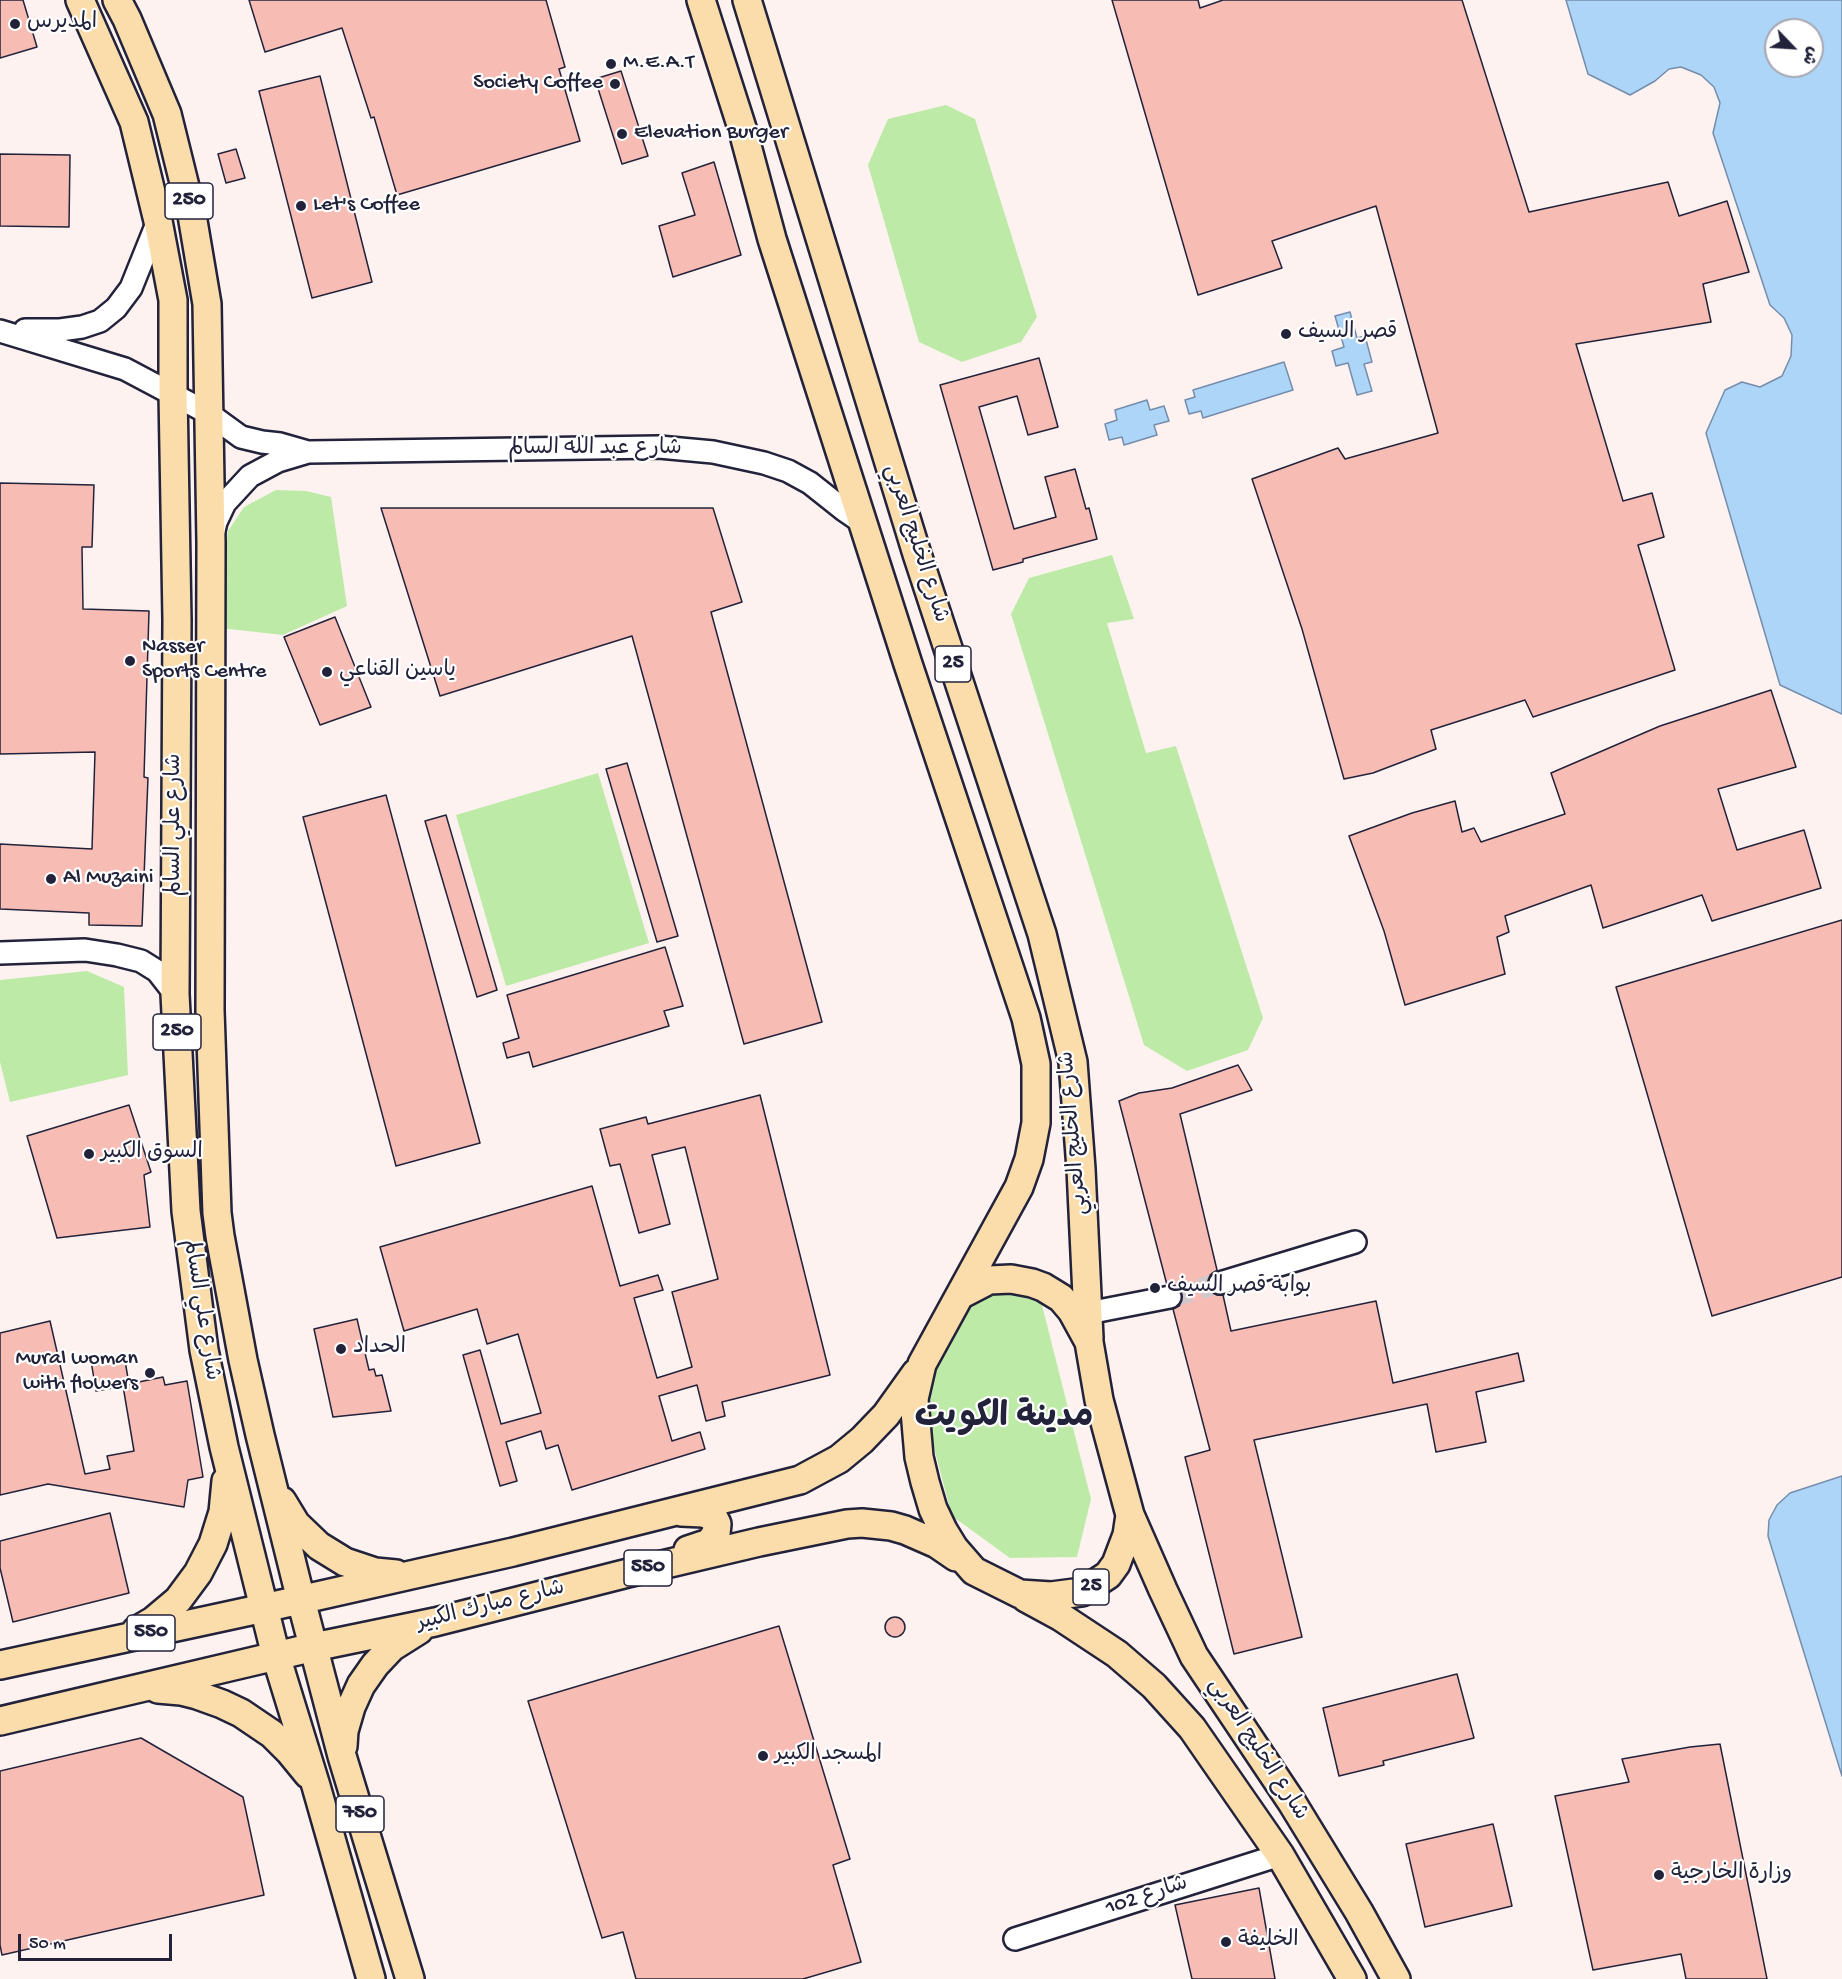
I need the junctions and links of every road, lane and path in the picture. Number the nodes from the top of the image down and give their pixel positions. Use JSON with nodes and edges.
{"nodes":[{"id":1,"x":80,"y":0,"type":"edge"},
{"id":2,"x":117,"y":0,"type":"edge"},
{"id":3,"x":701,"y":0,"type":"edge"},
{"id":4,"x":747,"y":0,"type":"edge"},
{"id":5,"x":158,"y":221,"type":"junction"},
{"id":6,"x":0,"y":330,"type":"edge"},
{"id":7,"x":173,"y":393,"type":"junction"},
{"id":8,"x":208,"y":413,"type":"junction"},
{"id":9,"x":308,"y":452,"type":"junction"},
{"id":10,"x":863,"y":523,"type":"junction"},
{"id":11,"x":211,"y":543,"type":"junction"},
{"id":12,"x":0,"y":953,"type":"edge"},
{"id":13,"x":175,"y":994,"type":"junction"},
{"id":14,"x":1355,"y":1242,"type":"dead end"},
{"id":15,"x":1220,"y":1282,"type":"tunnel mouth"},
{"id":16,"x":960,"y":1295,"type":"junction"},
{"id":17,"x":1170,"y":1297,"type":"tunnel mouth"},
{"id":18,"x":1088,"y":1313,"type":"junction"},
{"id":19,"x":1089,"y":1342,"type":"junction"},
{"id":20,"x":922,"y":1364,"type":"junction"},
{"id":21,"x":224,"y":1447,"type":"junction"},
{"id":22,"x":269,"y":1468,"type":"junction"},
{"id":23,"x":678,"y":1511,"type":"junction"},
{"id":24,"x":1130,"y":1515,"type":"junction"},
{"id":25,"x":974,"y":1570,"type":"junction"},
{"id":26,"x":628,"y":1573,"type":"junction"},
{"id":27,"x":406,"y":1575,"type":"junction"},
{"id":28,"x":1020,"y":1594,"type":"junction"},
{"id":29,"x":301,"y":1600,"type":"junction"},
{"id":30,"x":264,"y":1608,"type":"junction"},
{"id":31,"x":435,"y":1622,"type":"junction"},
{"id":32,"x":125,"y":1638,"type":"junction"},
{"id":33,"x":314,"y":1647,"type":"junction"},
{"id":34,"x":276,"y":1656,"type":"junction"},
{"id":35,"x":0,"y":1665,"type":"edge"},
{"id":36,"x":139,"y":1687,"type":"junction"},
{"id":37,"x":0,"y":1721,"type":"edge"},
{"id":38,"x":342,"y":1756,"type":"junction"},
{"id":39,"x":316,"y":1785,"type":"junction"},
{"id":40,"x":1280,"y":1855,"type":"junction"},
{"id":41,"x":1015,"y":1939,"type":"dead end"},
{"id":42,"x":371,"y":1979,"type":"edge"},
{"id":43,"x":410,"y":1979,"type":"edge"},
{"id":44,"x":1352,"y":1979,"type":"edge"},
{"id":45,"x":1396,"y":1979,"type":"edge"}],
"edges":[{"from":1,"to":5,"type":"main road","name":"شارع علي السالم","number":"250"},
{"from":2,"to":8,"type":"main road","name":"شارع علي السالم","number":"250"},
{"from":3,"to":10,"type":"main road","name":"شارع الخليج العربي","number":"25"},
{"from":4,"to":18,"type":"main road","name":"شارع الخليج العربي","number":"25"},
{"from":5,"to":6,"type":"street","name":"شارع عبد الله السالم"},
{"from":5,"to":7,"type":"main road","name":"شارع علي السالم","number":"250"},
{"from":6,"to":7,"type":"street","name":"شارع عبد الله السالم"},
{"from":7,"to":8,"type":"street","name":"شارع عبد الله السالم"},
{"from":7,"to":13,"type":"main road","name":"شارع علي السالم","number":"250"},
{"from":8,"to":9,"type":"street","name":"شارع عبد الله السالم"},
{"from":8,"to":11,"type":"main road","name":"شارع علي السالم","number":"250"},
{"from":9,"to":10,"type":"street","name":"شارع عبد الله السالم"},
{"from":9,"to":11,"type":"street","name":"شارع عبد الله السالم"},
{"from":10,"to":16,"type":"main road","name":"شارع الخليج العربي","number":"25"},
{"from":11,"to":22,"type":"main road","name":"شارع علي السالم","number":"250"},
{"from":12,"to":13,"type":"street"},
{"from":13,"to":21,"type":"main road","name":"شارع علي السالم","number":"250"},
{"from":14,"to":15,"type":"street"},
{"from":16,"to":19,"type":"main road","number":"25"},
{"from":16,"to":20,"type":"main road","number":"25"},
{"from":17,"to":18,"type":"street"},
{"from":18,"to":19,"type":"main road","name":"شارع الخليج العربي","number":"25"},
{"from":19,"to":24,"type":"main road","number":"25"},
{"from":20,"to":23,"type":"main road","number":"550"},
{"from":20,"to":25,"type":"main road","number":"25"},
{"from":21,"to":30,"type":"main road","name":"شارع علي السالم","number":"250"},
{"from":21,"to":32,"type":"main road"},
{"from":22,"to":27,"type":"main road"},
{"from":22,"to":29,"type":"main road","name":"شارع علي السالم","number":"250"},
{"from":23,"to":26,"type":"main road"},
{"from":23,"to":27,"type":"main road","number":"550"},
{"from":24,"to":28,"type":"main road","number":"25"},
{"from":24,"to":45,"type":"main road","name":"شارع الخليج العربي","number":"25"},
{"from":25,"to":26,"type":"main road","name":"شارع مبارك الكبير","number":"550"},
{"from":25,"to":28,"type":"main road","number":"25"},
{"from":26,"to":31,"type":"main road","name":"شارع مبارك الكبير","number":"550"},
{"from":27,"to":29,"type":"main road","number":"550"},
{"from":28,"to":40,"type":"main road","name":"شارع الخليج العربي","number":"25"},
{"from":29,"to":30,"type":"main road","number":"550"},
{"from":29,"to":33,"type":"main road","name":"شارع علي السالم","number":"250"},
{"from":30,"to":32,"type":"main road","number":"550"},
{"from":30,"to":34,"type":"main road","name":"شارع علي السالم","number":"250"},
{"from":31,"to":33,"type":"main road","name":"شارع مبارك الكبير","number":"550"},
{"from":31,"to":38,"type":"main road"},
{"from":32,"to":35,"type":"main road","number":"550"},
{"from":33,"to":34,"type":"main road","name":"شارع مبارك الكبير","number":"550"},
{"from":33,"to":38,"type":"main road","number":"750"},
{"from":34,"to":36,"type":"main road","name":"شارع مبارك الكبير","number":"550"},
{"from":34,"to":39,"type":"main road","number":"750"},
{"from":36,"to":37,"type":"main road","name":"شارع مبارك الكبير","number":"550"},
{"from":36,"to":39,"type":"main road"},
{"from":38,"to":43,"type":"main road","number":"750"},
{"from":39,"to":42,"type":"main road","number":"750"},
{"from":40,"to":41,"type":"street","name":"شارع 102"},
{"from":40,"to":44,"type":"main road","name":"شارع الخليج العربي","number":"25"}]}
